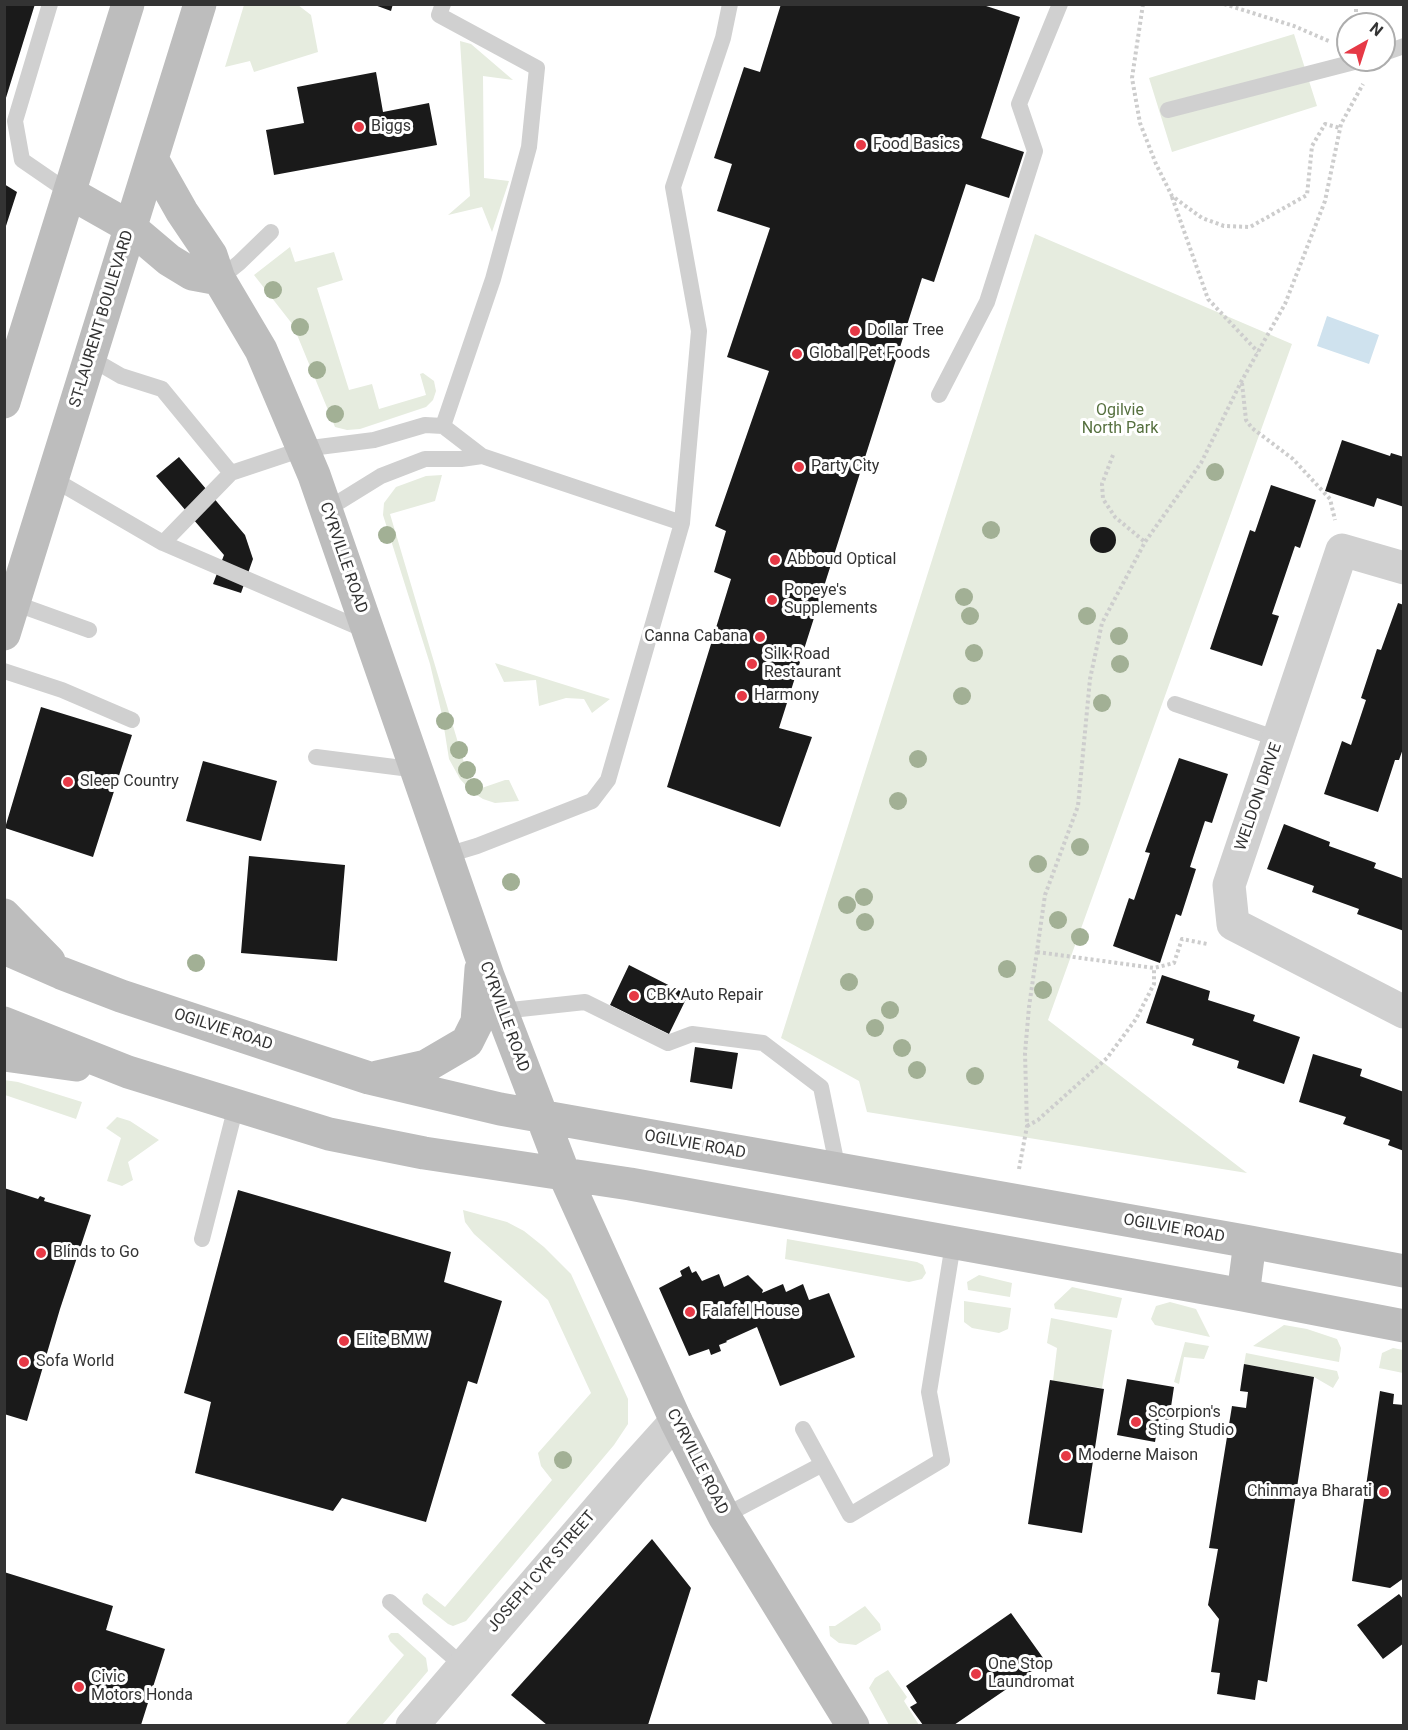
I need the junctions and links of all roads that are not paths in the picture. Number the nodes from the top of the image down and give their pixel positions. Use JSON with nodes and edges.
{"nodes":[{"id":1,"x":50,"y":4,"type":"edge"},
{"id":2,"x":128,"y":4,"type":"edge"},
{"id":3,"x":200,"y":4,"type":"edge"},
{"id":4,"x":443,"y":4,"type":"edge"},
{"id":5,"x":730,"y":4,"type":"edge"},
{"id":6,"x":1061,"y":5,"type":"edge"},
{"id":7,"x":1346,"y":72,"type":"edge"},
{"id":8,"x":1168,"y":110,"type":"dead end"},
{"id":9,"x":152,"y":159,"type":"junction"},
{"id":10,"x":70,"y":194,"type":"junction"},
{"id":11,"x":130,"y":226,"type":"junction"},
{"id":12,"x":272,"y":232,"type":"dead end"},
{"id":13,"x":219,"y":279,"type":"junction"},
{"id":14,"x":90,"y":358,"type":"junction"},
{"id":15,"x":939,"y":395,"type":"dead end"},
{"id":16,"x":4,"y":402,"type":"edge"},
{"id":17,"x":443,"y":426,"type":"junction"},
{"id":18,"x":303,"y":449,"type":"junction"},
{"id":19,"x":482,"y":456,"type":"junction"},
{"id":20,"x":231,"y":473,"type":"junction"},
{"id":21,"x":53,"y":479,"type":"junction"},
{"id":22,"x":326,"y":510,"type":"junction"},
{"id":23,"x":682,"y":523,"type":"junction"},
{"id":24,"x":163,"y":543,"type":"junction"},
{"id":25,"x":1404,"y":568,"type":"edge"},
{"id":26,"x":14,"y":603,"type":"junction"},
{"id":27,"x":89,"y":630,"type":"dead end"},
{"id":28,"x":369,"y":632,"type":"junction"},
{"id":29,"x":4,"y":634,"type":"edge"},
{"id":30,"x":4,"y":671,"type":"edge"},
{"id":31,"x":1175,"y":704,"type":"dead end"},
{"id":32,"x":132,"y":720,"type":"dead end"},
{"id":33,"x":1278,"y":739,"type":"junction"},
{"id":34,"x":316,"y":757,"type":"dead end"},
{"id":35,"x":418,"y":770,"type":"junction"},
{"id":36,"x":447,"y":855,"type":"junction"},
{"id":37,"x":4,"y":915,"type":"edge"},
{"id":38,"x":4,"y":948,"type":"edge"},
{"id":39,"x":482,"y":958,"type":"junction"},
{"id":40,"x":61,"y":973,"type":"junction"},
{"id":41,"x":502,"y":1011,"type":"junction"},
{"id":42,"x":1404,"y":1012,"type":"edge"},
{"id":43,"x":4,"y":1023,"type":"edge"},
{"id":44,"x":4,"y":1055,"type":"edge"},
{"id":45,"x":128,"y":1072,"type":"junction"},
{"id":46,"x":369,"y":1078,"type":"junction"},
{"id":47,"x":236,"y":1106,"type":"junction"},
{"id":48,"x":542,"y":1117,"type":"junction"},
{"id":49,"x":837,"y":1170,"type":"junction"},
{"id":50,"x":564,"y":1174,"type":"junction"},
{"id":51,"x":202,"y":1239,"type":"dead end"},
{"id":52,"x":1250,"y":1242,"type":"junction"},
{"id":53,"x":953,"y":1244,"type":"junction"},
{"id":54,"x":1404,"y":1271,"type":"edge"},
{"id":55,"x":1243,"y":1295,"type":"junction"},
{"id":56,"x":1404,"y":1326,"type":"edge"},
{"id":57,"x":675,"y":1421,"type":"junction"},
{"id":58,"x":803,"y":1430,"type":"dead end"},
{"id":59,"x":822,"y":1465,"type":"junction"},
{"id":60,"x":724,"y":1516,"type":"junction"},
{"id":61,"x":390,"y":1602,"type":"dead end"},
{"id":62,"x":462,"y":1665,"type":"junction"},
{"id":63,"x":412,"y":1725,"type":"edge"},
{"id":64,"x":853,"y":1725,"type":"edge"}],
"edges":[{"from":1,"to":10,"type":"lane"},
{"from":2,"to":10,"type":"main road"},
{"from":3,"to":9,"type":"main road","name":"ST-LAURENT BOULEVARD"},
{"from":4,"to":17,"type":"lane"},
{"from":5,"to":23,"type":"lane"},
{"from":6,"to":15,"type":"lane"},
{"from":7,"to":8,"type":"lane"},
{"from":9,"to":11,"type":"main road","name":"ST-LAURENT BOULEVARD"},
{"from":9,"to":13,"type":"main road","name":"CYRVILLE ROAD"},
{"from":10,"to":11,"type":"main road"},
{"from":10,"to":16,"type":"main road"},
{"from":11,"to":13,"type":"main road"},
{"from":11,"to":14,"type":"main road","name":"ST-LAURENT BOULEVARD"},
{"from":12,"to":13,"type":"lane"},
{"from":13,"to":18,"type":"main road","name":"CYRVILLE ROAD"},
{"from":14,"to":20,"type":"lane"},
{"from":14,"to":21,"type":"main road","name":"ST-LAURENT BOULEVARD"},
{"from":17,"to":18,"type":"lane"},
{"from":17,"to":19,"type":"lane"},
{"from":18,"to":20,"type":"lane"},
{"from":18,"to":22,"type":"main road","name":"CYRVILLE ROAD"},
{"from":19,"to":22,"type":"lane"},
{"from":19,"to":23,"type":"lane"},
{"from":20,"to":24,"type":"lane"},
{"from":21,"to":24,"type":"lane"},
{"from":21,"to":26,"type":"main road","name":"ST-LAURENT BOULEVARD"},
{"from":22,"to":28,"type":"main road","name":"CYRVILLE ROAD"},
{"from":23,"to":36,"type":"lane"},
{"from":24,"to":28,"type":"lane"},
{"from":25,"to":33,"type":"street","name":"WELDON DRIVE"},
{"from":26,"to":27,"type":"lane"},
{"from":26,"to":29,"type":"main road","name":"ST-LAURENT BOULEVARD"},
{"from":28,"to":35,"type":"main road","name":"CYRVILLE ROAD"},
{"from":30,"to":32,"type":"lane"},
{"from":31,"to":33,"type":"lane"},
{"from":33,"to":42,"type":"street","name":"WELDON DRIVE"},
{"from":34,"to":35,"type":"lane"},
{"from":35,"to":36,"type":"main road","name":"CYRVILLE ROAD"},
{"from":36,"to":39,"type":"main road","name":"CYRVILLE ROAD"},
{"from":37,"to":40,"type":"main road"},
{"from":38,"to":40,"type":"main road","name":"OGILVIE ROAD"},
{"from":39,"to":41,"type":"main road","name":"CYRVILLE ROAD"},
{"from":39,"to":46,"type":"main road"},
{"from":40,"to":46,"type":"main road","name":"OGILVIE ROAD"},
{"from":41,"to":48,"type":"main road","name":"CYRVILLE ROAD"},
{"from":41,"to":49,"type":"lane"},
{"from":43,"to":45,"type":"main road"},
{"from":44,"to":45,"type":"main road"},
{"from":45,"to":47,"type":"main road"},
{"from":46,"to":48,"type":"main road","name":"OGILVIE ROAD"},
{"from":47,"to":50,"type":"main road"},
{"from":47,"to":51,"type":"lane"},
{"from":48,"to":49,"type":"main road","name":"OGILVIE ROAD"},
{"from":48,"to":50,"type":"main road","name":"CYRVILLE ROAD"},
{"from":49,"to":52,"type":"main road","name":"OGILVIE ROAD"},
{"from":50,"to":53,"type":"main road"},
{"from":50,"to":57,"type":"main road","name":"CYRVILLE ROAD"},
{"from":52,"to":54,"type":"main road","name":"OGILVIE ROAD"},
{"from":52,"to":55,"type":"main road"},
{"from":53,"to":55,"type":"main road"},
{"from":53,"to":59,"type":"lane"},
{"from":55,"to":56,"type":"main road"},
{"from":57,"to":60,"type":"main road","name":"CYRVILLE ROAD"},
{"from":57,"to":62,"type":"street","name":"JOSEPH CYR STREET"},
{"from":58,"to":59,"type":"lane"},
{"from":59,"to":60,"type":"lane"},
{"from":60,"to":64,"type":"main road","name":"CYRVILLE ROAD"},
{"from":61,"to":62,"type":"lane"},
{"from":62,"to":63,"type":"street","name":"JOSEPH CYR STREET"}]}
